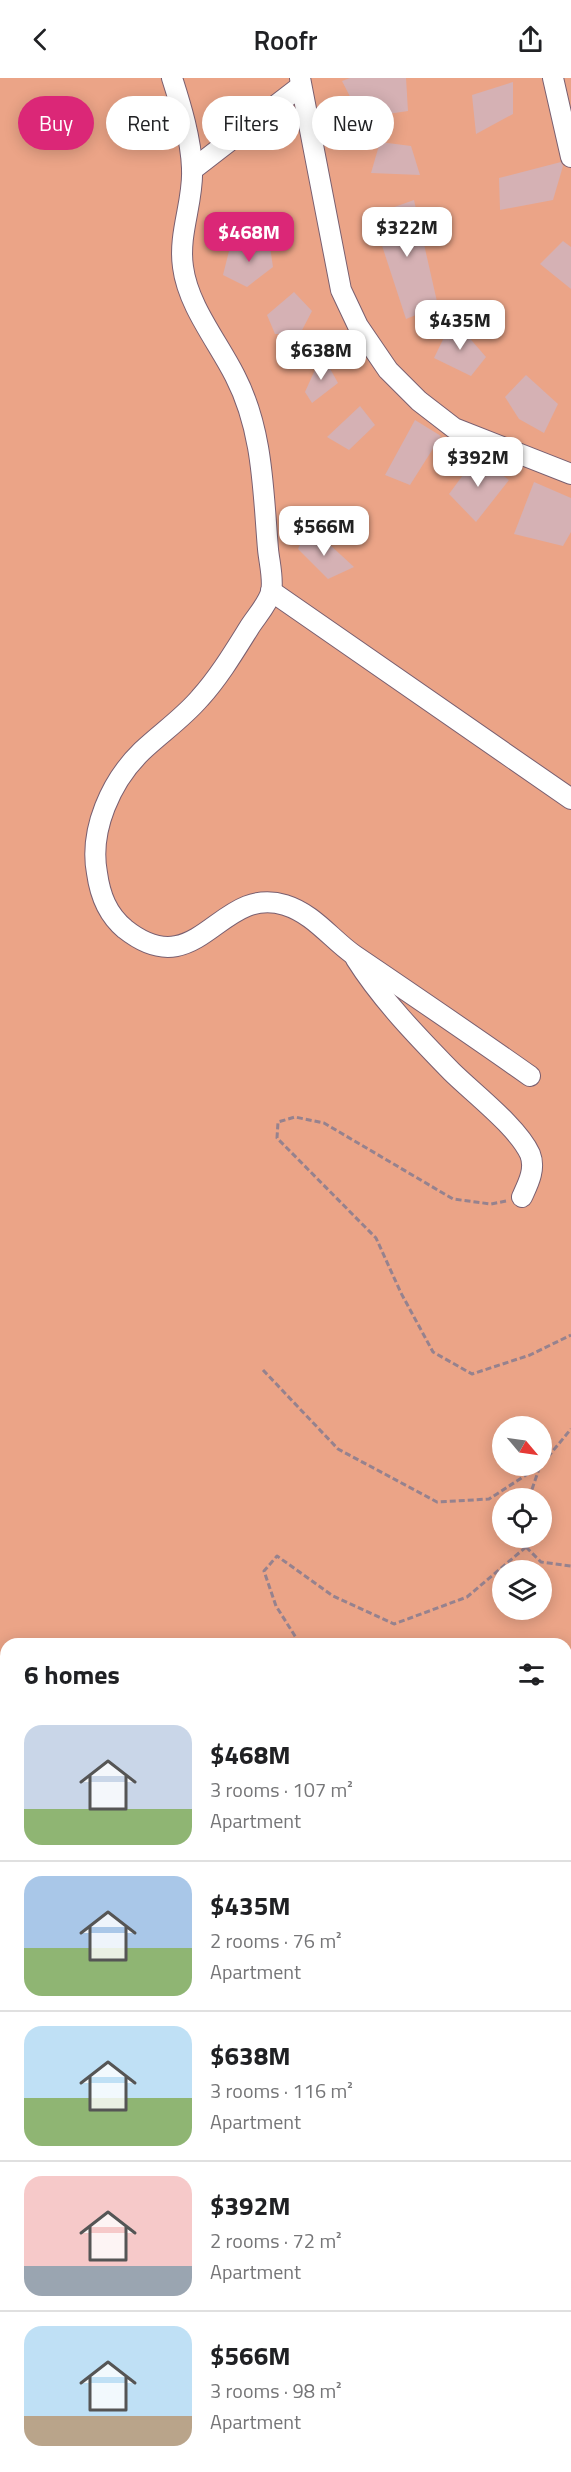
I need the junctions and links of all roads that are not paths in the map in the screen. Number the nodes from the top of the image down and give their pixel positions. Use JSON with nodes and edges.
{"nodes":[{"id":1,"x":172,"y":78,"type":"edge"},
{"id":2,"x":553,"y":78,"type":"edge"},
{"id":3,"x":301,"y":82,"type":"edge"},
{"id":4,"x":571,"y":157,"type":"edge"},
{"id":5,"x":192,"y":170,"type":"junction"},
{"id":6,"x":571,"y":474,"type":"edge"},
{"id":7,"x":272,"y":591,"type":"junction"},
{"id":8,"x":571,"y":799,"type":"edge"},
{"id":9,"x":353,"y":954,"type":"junction"},
{"id":10,"x":530,"y":1076,"type":"dead end"},
{"id":11,"x":522,"y":1197,"type":"road end"}],
"edges":[{"from":1,"to":5,"type":"street"},
{"from":2,"to":4,"type":"street"},
{"from":3,"to":5,"type":"street"},
{"from":3,"to":6,"type":"street"},
{"from":5,"to":7,"type":"street"},
{"from":7,"to":8,"type":"street"},
{"from":7,"to":9,"type":"street"},
{"from":9,"to":10,"type":"street"},
{"from":9,"to":11,"type":"street"}]}
